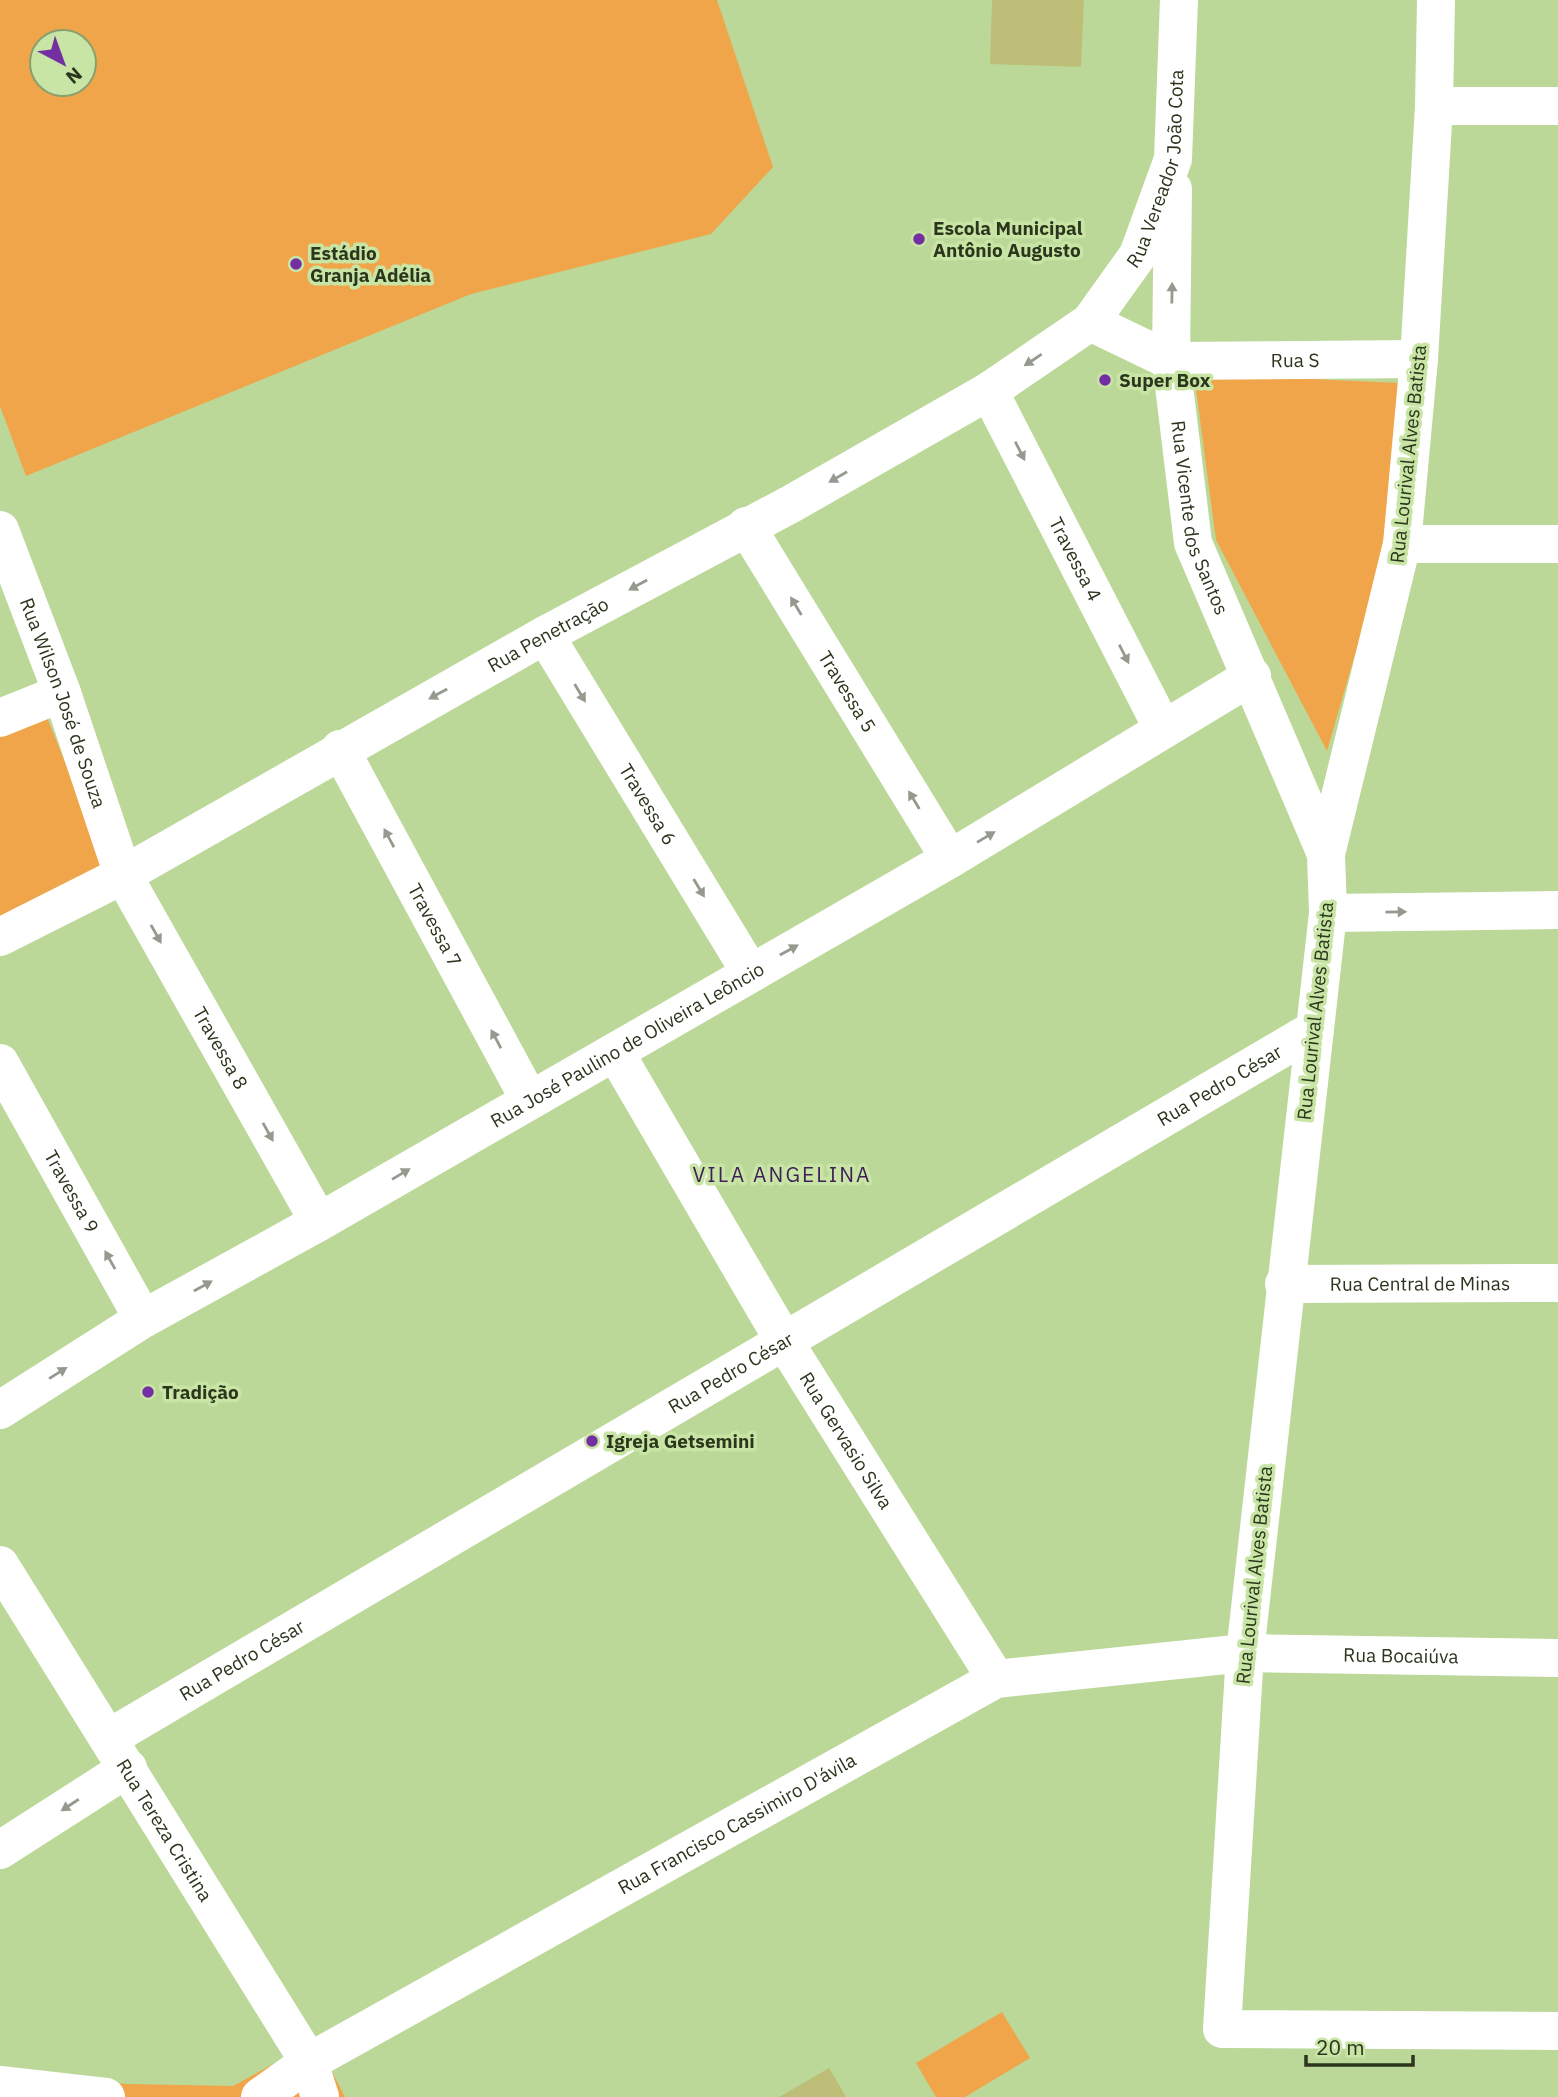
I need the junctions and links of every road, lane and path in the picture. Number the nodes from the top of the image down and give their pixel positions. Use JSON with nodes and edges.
{"nodes":[{"id":1,"x":1179,"y":0,"type":"edge"},
{"id":2,"x":1436,"y":0,"type":"edge"},
{"id":3,"x":1434,"y":106,"type":"junction"},
{"id":4,"x":1558,"y":106,"type":"edge"},
{"id":5,"x":1173,"y":159,"type":"junction"},
{"id":6,"x":1090,"y":322,"type":"junction"},
{"id":7,"x":1419,"y":359,"type":"junction"},
{"id":8,"x":1171,"y":361,"type":"junction"},
{"id":9,"x":989,"y":391,"type":"junction"},
{"id":10,"x":746,"y":526,"type":"junction"},
{"id":11,"x":0,"y":530,"type":"edge"},
{"id":12,"x":1402,"y":544,"type":"junction"},
{"id":13,"x":1558,"y":544,"type":"edge"},
{"id":14,"x":545,"y":635,"type":"junction"},
{"id":15,"x":1252,"y":676,"type":"junction"},
{"id":16,"x":62,"y":693,"type":"junction"},
{"id":17,"x":0,"y":718,"type":"edge"},
{"id":18,"x":1163,"y":729,"type":"junction"},
{"id":19,"x":340,"y":749,"type":"junction"},
{"id":20,"x":1326,"y":854,"type":"junction"},
{"id":21,"x":950,"y":859,"type":"junction"},
{"id":22,"x":123,"y":875,"type":"junction"},
{"id":23,"x":1558,"y":910,"type":"edge"},
{"id":24,"x":1328,"y":913,"type":"junction"},
{"id":25,"x":0,"y":937,"type":"edge"},
{"id":26,"x":750,"y":972,"type":"junction"},
{"id":27,"x":1315,"y":1028,"type":"junction"},
{"id":28,"x":615,"y":1052,"type":"junction"},
{"id":29,"x":0,"y":1063,"type":"edge"},
{"id":30,"x":529,"y":1099,"type":"junction"},
{"id":31,"x":319,"y":1222,"type":"junction"},
{"id":32,"x":1558,"y":1283,"type":"edge"},
{"id":33,"x":1284,"y":1284,"type":"junction"},
{"id":34,"x":143,"y":1319,"type":"junction"},
{"id":35,"x":784,"y":1341,"type":"junction"},
{"id":36,"x":0,"y":1410,"type":"edge"},
{"id":37,"x":0,"y":1565,"type":"edge"},
{"id":38,"x":1245,"y":1653,"type":"junction"},
{"id":39,"x":1558,"y":1658,"type":"edge"},
{"id":40,"x":996,"y":1679,"type":"junction"},
{"id":41,"x":118,"y":1753,"type":"junction"},
{"id":42,"x":0,"y":1850,"type":"edge"},
{"id":43,"x":1558,"y":2031,"type":"edge"},
{"id":44,"x":314,"y":2079,"type":"edge"},
{"id":45,"x":0,"y":2085,"type":"edge"},
{"id":46,"x":106,"y":2097,"type":"edge"},
{"id":47,"x":260,"y":2097,"type":"edge"}],
"edges":[{"from":1,"to":5,"type":"street","name":"Rua Vereador João Cota"},
{"from":2,"to":3,"type":"street","name":"Rua Lourival Alves Batista"},
{"from":3,"to":4,"type":"street"},
{"from":3,"to":7,"type":"street","name":"Rua Lourival Alves Batista"},
{"from":5,"to":6,"type":"street","name":"Rua Vereador João Cota"},
{"from":8,"to":5,"type":"street","name":"Rua Vicente dos Santos","one_way":true},
{"from":6,"to":8,"type":"street"},
{"from":6,"to":9,"type":"street","name":"Rua Penetração","one_way":true},
{"from":7,"to":8,"type":"street","name":"Rua S"},
{"from":7,"to":12,"type":"street","name":"Rua Lourival Alves Batista"},
{"from":8,"to":15,"type":"street","name":"Rua Vicente dos Santos"},
{"from":9,"to":10,"type":"street","name":"Rua Penetração","one_way":true},
{"from":9,"to":18,"type":"street","name":"Travessa 4","one_way":true},
{"from":10,"to":14,"type":"street","name":"Rua Penetração","one_way":true},
{"from":21,"to":10,"type":"street","name":"Travessa 5","one_way":true},
{"from":11,"to":16,"type":"street","name":"Rua Wilson José de Souza"},
{"from":12,"to":13,"type":"street"},
{"from":12,"to":20,"type":"street","name":"Rua Lourival Alves Batista"},
{"from":14,"to":19,"type":"street","name":"Rua Penetração","one_way":true},
{"from":14,"to":26,"type":"street","name":"Travessa 6","one_way":true},
{"from":15,"to":18,"type":"street","name":"Rua José Paulino de Oliveira Leôncio"},
{"from":15,"to":20,"type":"street","name":"Rua Vicente dos Santos"},
{"from":16,"to":17,"type":"street"},
{"from":16,"to":22,"type":"street","name":"Rua Wilson José de Souza"},
{"from":21,"to":18,"type":"street","name":"Rua José Paulino de Oliveira Leôncio","one_way":true},
{"from":19,"to":22,"type":"street","name":"Rua Penetração"},
{"from":30,"to":19,"type":"street","name":"Travessa 7","one_way":true},
{"from":20,"to":24,"type":"street","name":"Rua Lourival Alves Batista"},
{"from":26,"to":21,"type":"street","name":"Rua José Paulino de Oliveira Leôncio","one_way":true},
{"from":22,"to":25,"type":"street","name":"Rua Penetração"},
{"from":22,"to":31,"type":"street","name":"Travessa 8","one_way":true},
{"from":24,"to":23,"type":"street","one_way":true},
{"from":24,"to":27,"type":"street","name":"Rua Lourival Alves Batista"},
{"from":26,"to":28,"type":"street","name":"Rua José Paulino de Oliveira Leôncio"},
{"from":27,"to":33,"type":"street","name":"Rua Lourival Alves Batista"},
{"from":27,"to":35,"type":"street","name":"Rua Pedro César"},
{"from":28,"to":30,"type":"street","name":"Rua José Paulino de Oliveira Leôncio"},
{"from":28,"to":35,"type":"street","name":"Rua Gervasio Silva"},
{"from":34,"to":29,"type":"street","name":"Travessa 9","one_way":true},
{"from":31,"to":30,"type":"street","name":"Rua José Paulino de Oliveira Leôncio","one_way":true},
{"from":34,"to":31,"type":"street","name":"Rua José Paulino de Oliveira Leôncio","one_way":true},
{"from":32,"to":33,"type":"street","name":"Rua Central de Minas"},
{"from":33,"to":38,"type":"street","name":"Rua Lourival Alves Batista"},
{"from":36,"to":34,"type":"street","name":"Rua José Paulino de Oliveira Leôncio","one_way":true},
{"from":35,"to":40,"type":"street","name":"Rua Gervasio Silva"},
{"from":35,"to":41,"type":"street","name":"Rua Pedro César"},
{"from":37,"to":41,"type":"street","name":"Rua Tereza Cristina"},
{"from":38,"to":39,"type":"street","name":"Rua Bocaiúva"},
{"from":38,"to":40,"type":"street","name":"Rua Francisco Cassimiro D'ávila"},
{"from":38,"to":43,"type":"street","name":"Rua Lourival Alves Batista"},
{"from":40,"to":44,"type":"street","name":"Rua Francisco Cassimiro D'ávila"},
{"from":41,"to":42,"type":"street","name":"Rua Pedro César","one_way":true},
{"from":41,"to":44,"type":"street","name":"Rua Tereza Cristina"},
{"from":44,"to":47,"type":"street","name":"Rua Francisco Cassimiro D'ávila"},
{"from":45,"to":46,"type":"street"}]}
